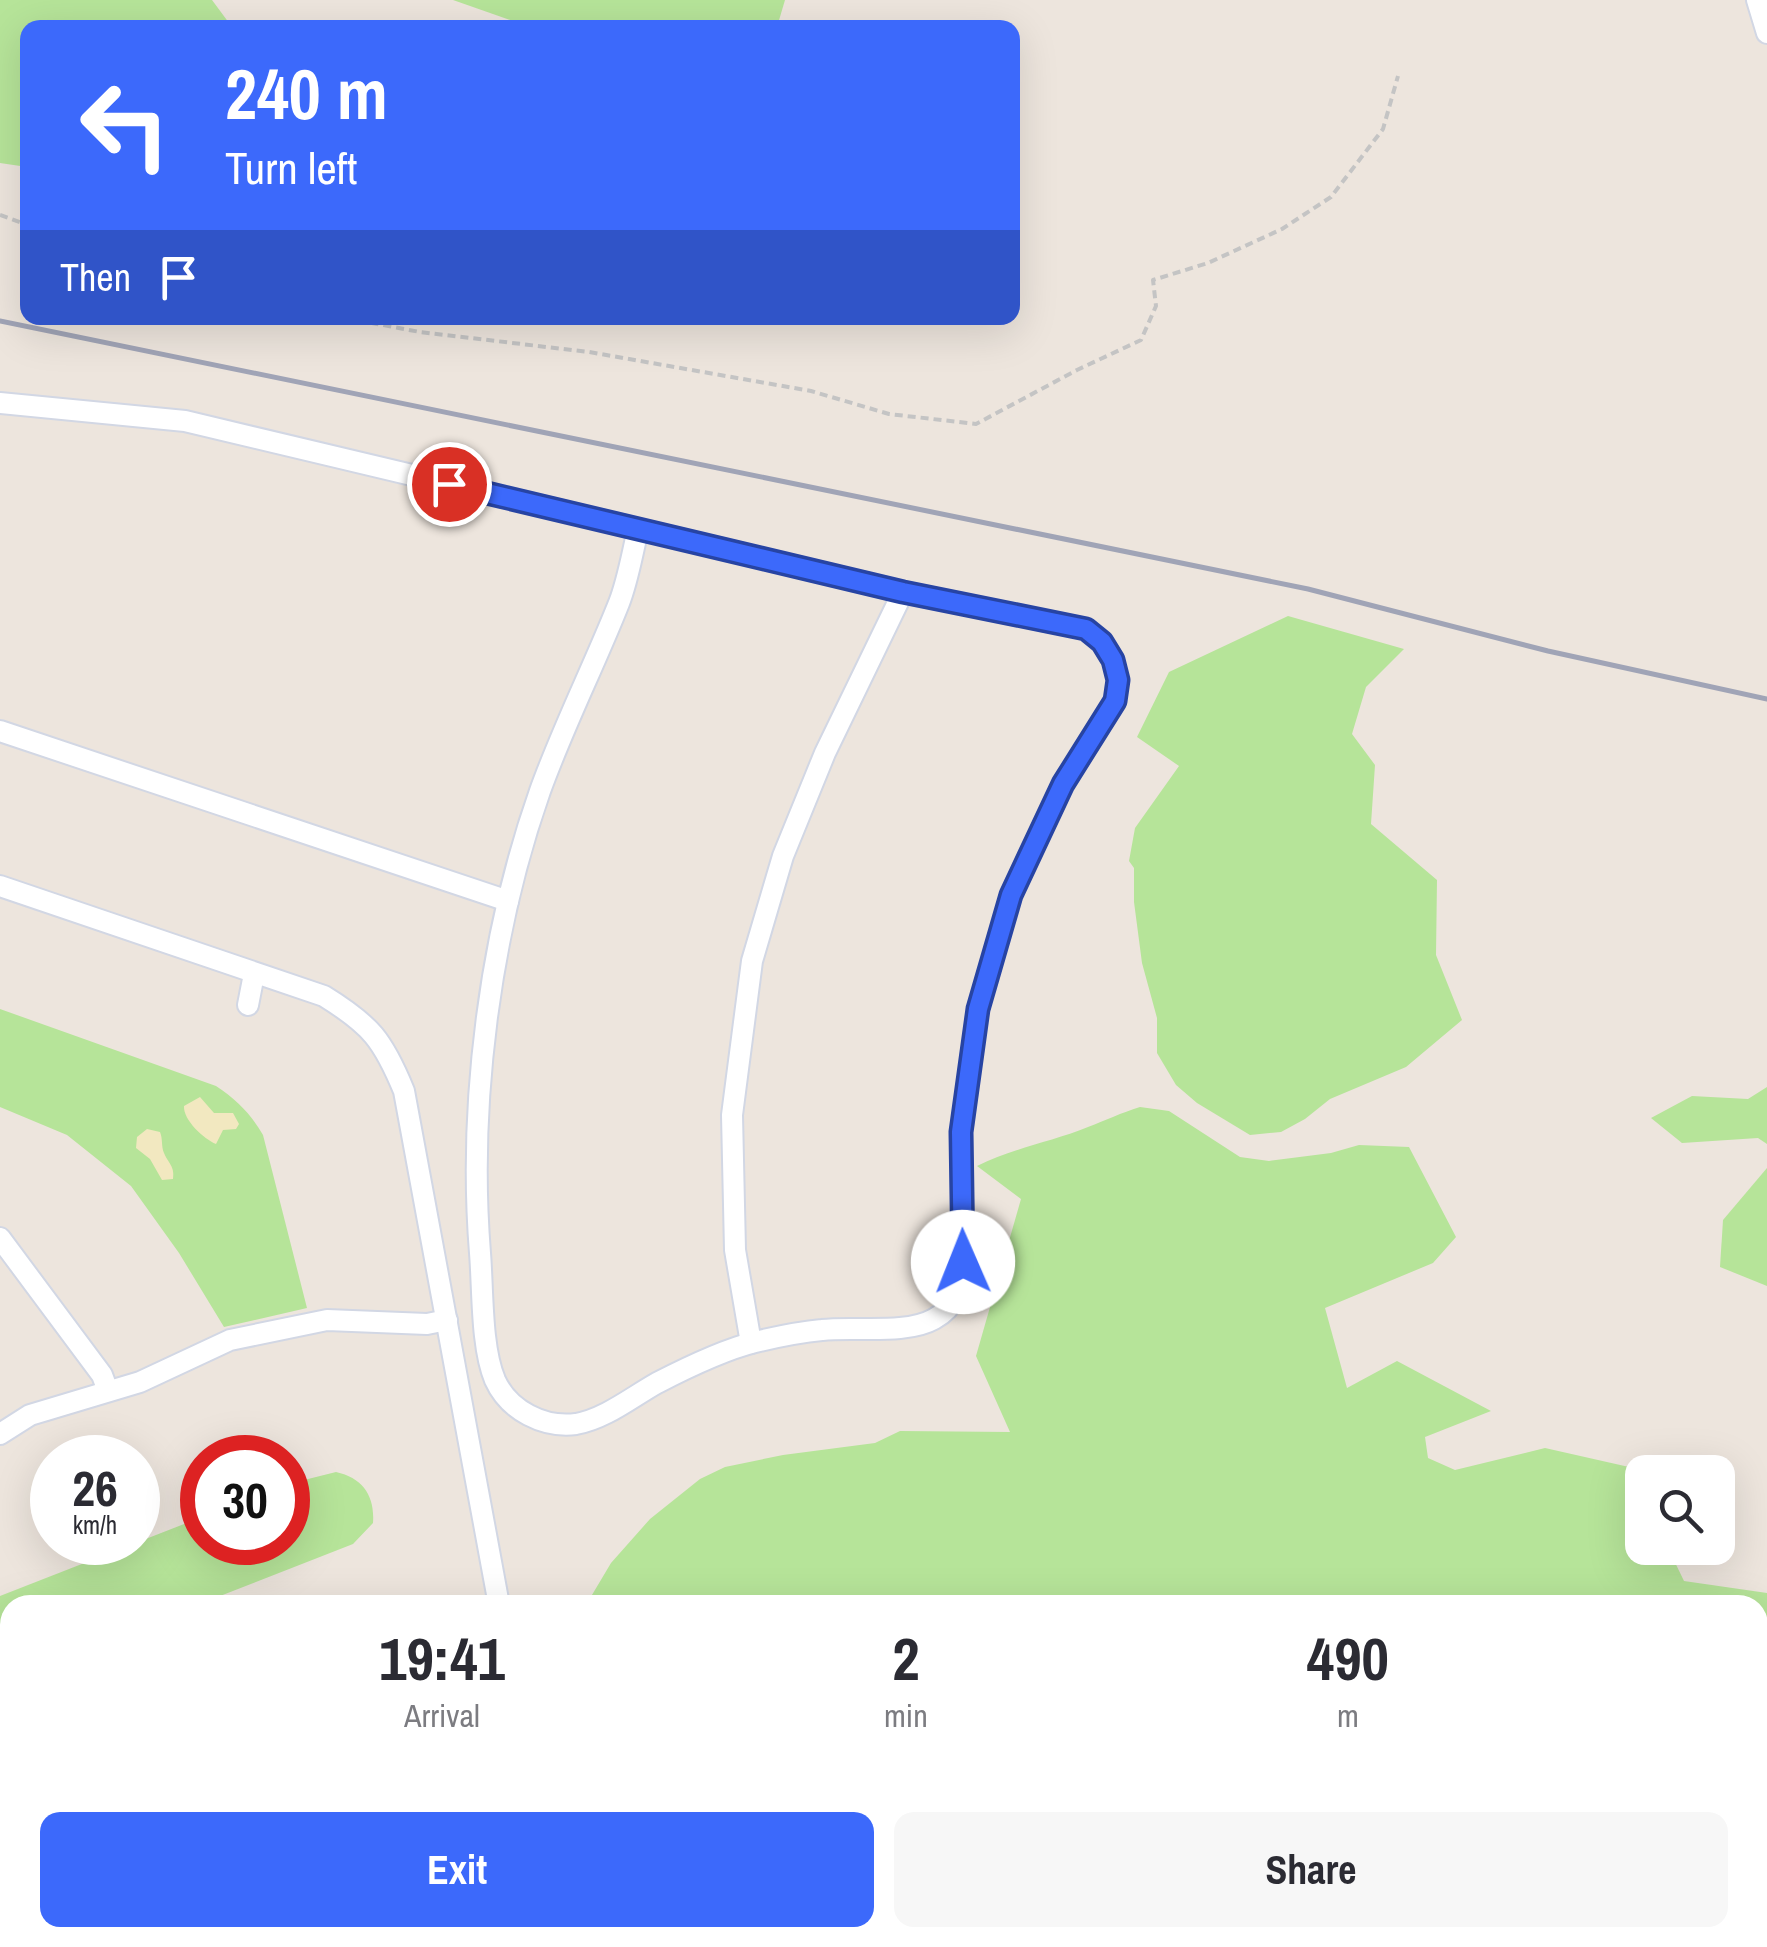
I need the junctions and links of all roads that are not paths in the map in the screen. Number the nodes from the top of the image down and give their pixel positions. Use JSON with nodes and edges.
{"nodes":[{"id":1,"x":1757,"y":0,"type":"edge"},
{"id":2,"x":1767,"y":33,"type":"edge"},
{"id":3,"x":0,"y":403,"type":"edge"},
{"id":4,"x":638,"y":530,"type":"junction"},
{"id":5,"x":903,"y":592,"type":"junction"},
{"id":6,"x":0,"y":730,"type":"edge"},
{"id":7,"x":0,"y":886,"type":"edge"},
{"id":8,"x":508,"y":901,"type":"junction"},
{"id":9,"x":254,"y":974,"type":"junction"},
{"id":10,"x":248,"y":1005,"type":"dead end"},
{"id":11,"x":0,"y":1238,"type":"edge"},
{"id":12,"x":446,"y":1320,"type":"junction"},
{"id":13,"x":751,"y":1343,"type":"junction"},
{"id":14,"x":108,"y":1391,"type":"junction"},
{"id":15,"x":0,"y":1434,"type":"edge"},
{"id":16,"x":498,"y":1595,"type":"edge"}],
"edges":[{"from":1,"to":2,"type":"street"},
{"from":3,"to":4,"type":"street"},
{"from":4,"to":5,"type":"street"},
{"from":4,"to":8,"type":"street"},
{"from":5,"to":13,"type":"street"},
{"from":5,"to":13,"type":"street"},
{"from":6,"to":8,"type":"street"},
{"from":7,"to":9,"type":"street"},
{"from":8,"to":13,"type":"street"},
{"from":9,"to":10,"type":"street"},
{"from":9,"to":12,"type":"street"},
{"from":11,"to":14,"type":"street"},
{"from":12,"to":14,"type":"street"},
{"from":12,"to":16,"type":"street"},
{"from":14,"to":15,"type":"street"}]}
